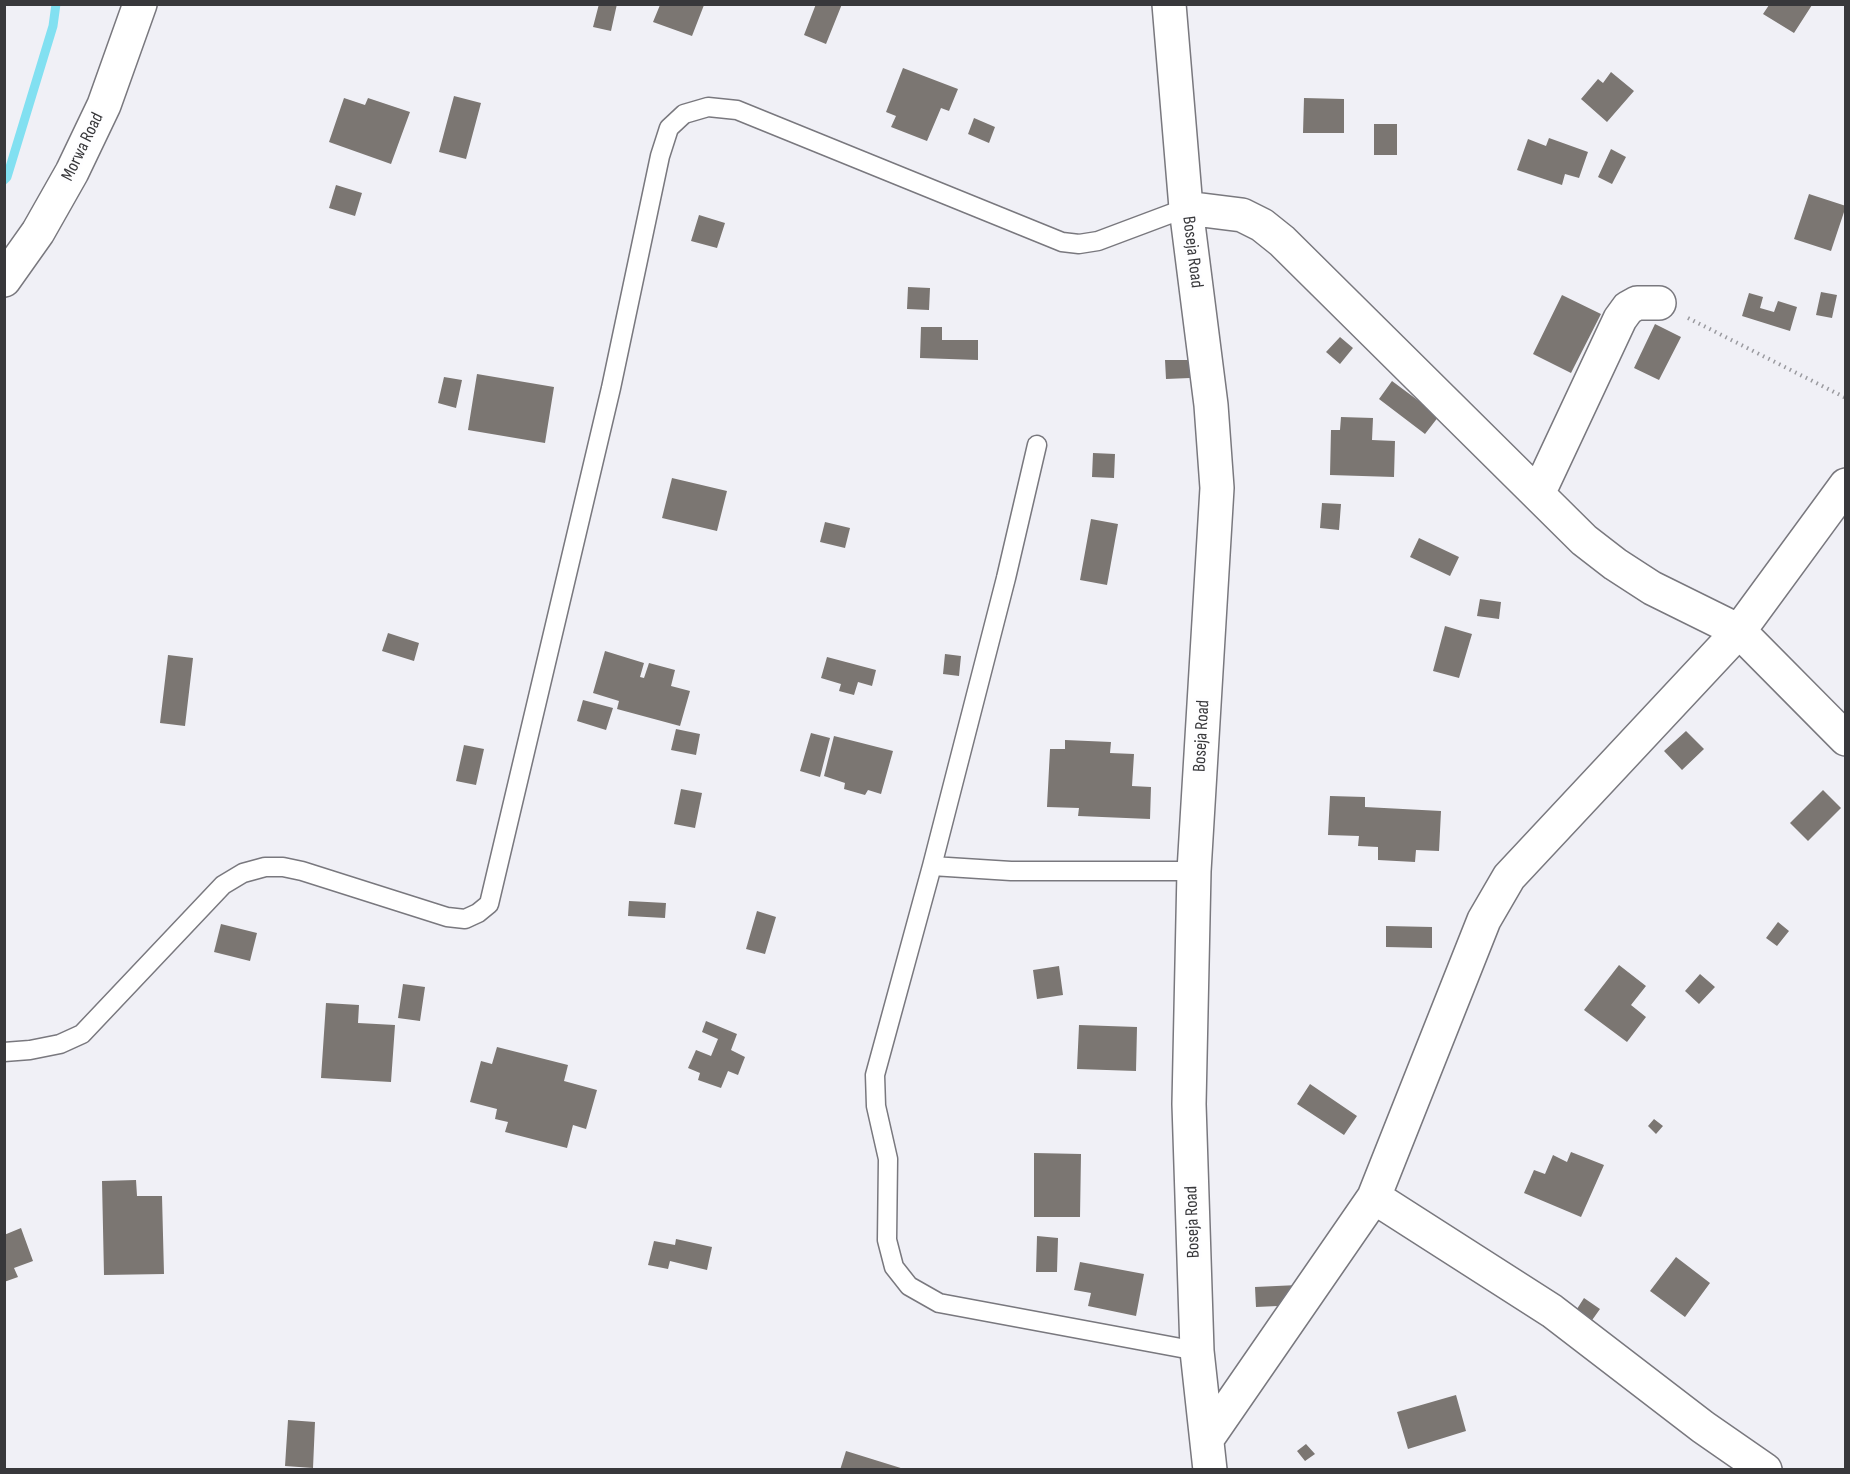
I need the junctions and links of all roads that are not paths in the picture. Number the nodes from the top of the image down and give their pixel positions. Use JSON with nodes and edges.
{"nodes":[{"id":1,"x":140,"y":4,"type":"edge"},
{"id":2,"x":1169,"y":4,"type":"edge"},
{"id":3,"x":1186,"y":208,"type":"junction"},
{"id":4,"x":4,"y":280,"type":"edge"},
{"id":5,"x":1659,"y":303,"type":"road end"},
{"id":6,"x":1036,"y":445,"type":"dead end"},
{"id":7,"x":1845,"y":485,"type":"edge"},
{"id":8,"x":1538,"y":494,"type":"junction"},
{"id":9,"x":1739,"y":631,"type":"junction"},
{"id":10,"x":1845,"y":739,"type":"edge"},
{"id":11,"x":932,"y":866,"type":"junction"},
{"id":12,"x":1194,"y":871,"type":"junction"},
{"id":13,"x":4,"y":1052,"type":"edge"},
{"id":14,"x":1374,"y":1197,"type":"junction"},
{"id":15,"x":1197,"y":1351,"type":"junction"},
{"id":16,"x":1209,"y":1454,"type":"edge"},
{"id":17,"x":1765,"y":1470,"type":"edge"}],
"edges":[{"from":1,"to":4,"type":"street","name":"Morwa Road"},
{"from":2,"to":3,"type":"street","name":"Boseja Road"},
{"from":3,"to":8,"type":"street"},
{"from":3,"to":12,"type":"street","name":"Boseja Road"},
{"from":3,"to":13,"type":"lane"},
{"from":5,"to":8,"type":"street"},
{"from":6,"to":11,"type":"lane"},
{"from":7,"to":9,"type":"street"},
{"from":8,"to":9,"type":"street"},
{"from":9,"to":10,"type":"street"},
{"from":9,"to":14,"type":"street"},
{"from":11,"to":12,"type":"lane"},
{"from":11,"to":15,"type":"lane"},
{"from":12,"to":15,"type":"street","name":"Boseja Road"},
{"from":14,"to":16,"type":"street"},
{"from":14,"to":17,"type":"street"},
{"from":15,"to":16,"type":"street","name":"Boseja Road"}]}
